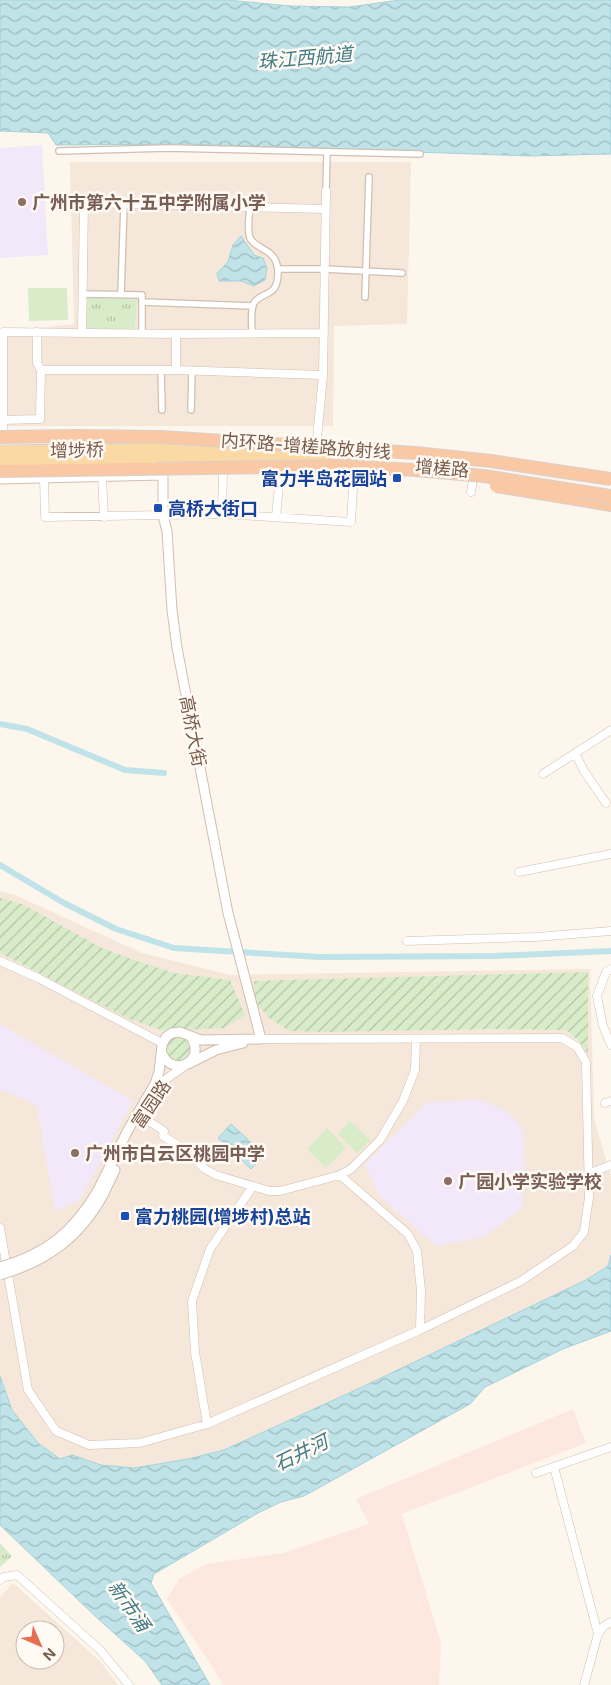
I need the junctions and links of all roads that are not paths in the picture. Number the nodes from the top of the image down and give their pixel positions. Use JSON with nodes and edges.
{"nodes":[{"id":1,"x":59,"y":151,"type":"dead end"},
{"id":2,"x":327,"y":152,"type":"junction"},
{"id":3,"x":420,"y":154,"type":"dead end"},
{"id":4,"x":368,"y":177,"type":"dead end"},
{"id":5,"x":326,"y":191,"type":"joint"},
{"id":6,"x":124,"y":204,"type":"junction"},
{"id":7,"x":250,"y":207,"type":"junction"},
{"id":8,"x":325,"y":209,"type":"junction"},
{"id":9,"x":278,"y":269,"type":"junction"},
{"id":10,"x":324,"y":269,"type":"junction"},
{"id":11,"x":366,"y":270,"type":"junction"},
{"id":12,"x":402,"y":273,"type":"dead end"},
{"id":13,"x":82,"y":294,"type":"junction"},
{"id":14,"x":121,"y":294,"type":"junction"},
{"id":15,"x":365,"y":297,"type":"dead end"},
{"id":16,"x":142,"y":302,"type":"junction"},
{"id":17,"x":253,"y":306,"type":"junction"},
{"id":18,"x":37,"y":332,"type":"junction"},
{"id":19,"x":82,"y":333,"type":"junction"},
{"id":20,"x":324,"y":333,"type":"junction"},
{"id":21,"x":142,"y":334,"type":"junction"},
{"id":22,"x":176,"y":334,"type":"junction"},
{"id":23,"x":252,"y":334,"type":"junction"},
{"id":24,"x":41,"y":370,"type":"junction"},
{"id":25,"x":161,"y":370,"type":"junction"},
{"id":26,"x":176,"y":370,"type":"junction"},
{"id":27,"x":192,"y":371,"type":"junction"},
{"id":28,"x":323,"y":376,"type":"junction"},
{"id":29,"x":162,"y":410,"type":"dead end"},
{"id":30,"x":191,"y":410,"type":"dead end"},
{"id":31,"x":3,"y":420,"type":"junction"},
{"id":32,"x":40,"y":432,"type":"junction"},
{"id":33,"x":60,"y":432,"type":"junction"},
{"id":34,"x":1,"y":434,"type":"edge"},
{"id":35,"x":227,"y":437,"type":"dead end"},
{"id":36,"x":316,"y":448,"type":"junction"},
{"id":37,"x":0,"y":451,"type":"edge"},
{"id":38,"x":153,"y":454,"type":"junction"},
{"id":39,"x":0,"y":462,"type":"edge"},
{"id":40,"x":281,"y":468,"type":"junction"},
{"id":41,"x":474,"y":470,"type":"junction"},
{"id":42,"x":0,"y":471,"type":"edge"},
{"id":43,"x":294,"y":471,"type":"dead end"},
{"id":44,"x":433,"y":471,"type":"junction"},
{"id":45,"x":354,"y":472,"type":"dead end"},
{"id":46,"x":223,"y":473,"type":"junction"},
{"id":47,"x":163,"y":475,"type":"junction"},
{"id":48,"x":102,"y":476,"type":"junction"},
{"id":49,"x":60,"y":477,"type":"junction"},
{"id":50,"x":44,"y":478,"type":"junction"},
{"id":51,"x":0,"y":479,"type":"edge"},
{"id":52,"x":611,"y":479,"type":"edge"},
{"id":53,"x":611,"y":484,"type":"edge"},
{"id":54,"x":611,"y":491,"type":"edge"},
{"id":55,"x":471,"y":492,"type":"dead end"},
{"id":56,"x":611,"y":496,"type":"edge"},
{"id":57,"x":611,"y":505,"type":"edge"},
{"id":58,"x":222,"y":514,"type":"junction"},
{"id":59,"x":164,"y":516,"type":"junction"},
{"id":60,"x":104,"y":517,"type":"junction"},
{"id":61,"x":276,"y":517,"type":"junction"},
{"id":62,"x":611,"y":730,"type":"edge"},
{"id":63,"x":576,"y":753,"type":"junction"},
{"id":64,"x":544,"y":774,"type":"dead end"},
{"id":65,"x":606,"y":803,"type":"dead end"},
{"id":66,"x":611,"y":854,"type":"edge"},
{"id":67,"x":518,"y":872,"type":"dead end"},
{"id":68,"x":611,"y":931,"type":"edge"},
{"id":69,"x":407,"y":941,"type":"dead end"},
{"id":70,"x":0,"y":961,"type":"edge"},
{"id":71,"x":611,"y":969,"type":"edge"},
{"id":72,"x":191,"y":1038,"type":"junction"},
{"id":73,"x":261,"y":1039,"type":"junction"},
{"id":74,"x":416,"y":1040,"type":"junction"},
{"id":75,"x":611,"y":1045,"type":"edge"},
{"id":76,"x":162,"y":1047,"type":"junction"},
{"id":77,"x":188,"y":1064,"type":"junction"},
{"id":78,"x":141,"y":1116,"type":"junction"},
{"id":79,"x":611,"y":1165,"type":"edge"},
{"id":80,"x":588,"y":1174,"type":"junction"},
{"id":81,"x":340,"y":1175,"type":"junction"},
{"id":82,"x":253,"y":1186,"type":"junction"},
{"id":83,"x":100,"y":1194,"type":"junction"},
{"id":84,"x":0,"y":1228,"type":"edge"},
{"id":85,"x":0,"y":1267,"type":"edge"},
{"id":86,"x":0,"y":1275,"type":"edge"},
{"id":87,"x":420,"y":1330,"type":"junction"},
{"id":88,"x":206,"y":1424,"type":"junction"},
{"id":89,"x":611,"y":1448,"type":"edge"},
{"id":90,"x":554,"y":1467,"type":"junction"},
{"id":91,"x":536,"y":1473,"type":"dead end"},
{"id":92,"x":0,"y":1580,"type":"edge"},
{"id":93,"x":611,"y":1622,"type":"edge"},
{"id":94,"x":598,"y":1634,"type":"junction"},
{"id":95,"x":129,"y":1685,"type":"edge"},
{"id":96,"x":584,"y":1685,"type":"edge"}],
"edges":[{"from":1,"to":2,"type":"street"},
{"from":2,"to":3,"type":"street"},
{"from":2,"to":5,"type":"street"},
{"from":4,"to":11,"type":"street"},
{"from":5,"to":8,"type":"street"},
{"from":6,"to":7,"type":"street"},
{"from":6,"to":13,"type":"street"},
{"from":6,"to":14,"type":"street"},
{"from":7,"to":8,"type":"street"},
{"from":7,"to":9,"type":"street"},
{"from":8,"to":10,"type":"street"},
{"from":9,"to":10,"type":"street"},
{"from":9,"to":17,"type":"street"},
{"from":10,"to":11,"type":"street"},
{"from":10,"to":20,"type":"street"},
{"from":11,"to":12,"type":"street"},
{"from":11,"to":15,"type":"street"},
{"from":13,"to":14,"type":"street"},
{"from":13,"to":19,"type":"street"},
{"from":14,"to":16,"type":"street"},
{"from":16,"to":17,"type":"street"},
{"from":16,"to":21,"type":"street"},
{"from":17,"to":23,"type":"street"},
{"from":18,"to":19,"type":"street"},
{"from":18,"to":24,"type":"street"},
{"from":18,"to":31,"type":"street"},
{"from":19,"to":21,"type":"street"},
{"from":20,"to":23,"type":"street"},
{"from":20,"to":28,"type":"street"},
{"from":21,"to":22,"type":"street"},
{"from":22,"to":23,"type":"street"},
{"from":22,"to":26,"type":"street"},
{"from":24,"to":25,"type":"street"},
{"from":24,"to":31,"type":"street"},
{"from":25,"to":26,"type":"street"},
{"from":25,"to":29,"type":"street"},
{"from":26,"to":27,"type":"street"},
{"from":27,"to":28,"type":"street"},
{"from":27,"to":30,"type":"street"},
{"from":28,"to":36,"type":"street"},
{"from":31,"to":34,"type":"street"},
{"from":32,"to":33,"type":"street"},
{"from":32,"to":34,"type":"street"},
{"from":32,"to":50,"type":"street"},
{"from":33,"to":35,"type":"street"},
{"from":33,"to":49,"type":"street"},
{"from":34,"to":52,"type":"highway","name":"内环路-增槎路放射线","bridge":true},
{"from":36,"to":38,"type":"main road","name":"增槎路"},
{"from":36,"to":53,"type":"main road","name":"增槎路"},
{"from":37,"to":38,"type":"main road","name":"增埗桥","bridge":true},
{"from":38,"to":39,"type":"main road","name":"增埗桥","bridge":true},
{"from":38,"to":41,"type":"main road","name":"增槎路"},
{"from":40,"to":43,"type":"street"},
{"from":40,"to":46,"type":"street"},
{"from":40,"to":61,"type":"street"},
{"from":41,"to":54,"type":"main road","name":"增槎路"},
{"from":41,"to":55,"type":"street"},
{"from":42,"to":44,"type":"highway","name":"内环路-增槎路放射线","bridge":true},
{"from":44,"to":56,"type":"highway","name":"增槎路","bridge":true},
{"from":44,"to":57,"type":"highway","bridge":true},
{"from":45,"to":61,"type":"street"},
{"from":46,"to":47,"type":"street"},
{"from":46,"to":58,"type":"street"},
{"from":47,"to":48,"type":"street"},
{"from":47,"to":59,"type":"street","name":"高桥大街"},
{"from":48,"to":49,"type":"street"},
{"from":48,"to":60,"type":"street"},
{"from":49,"to":50,"type":"street"},
{"from":50,"to":51,"type":"street"},
{"from":50,"to":60,"type":"street"},
{"from":58,"to":59,"type":"street"},
{"from":58,"to":61,"type":"street"},
{"from":59,"to":60,"type":"street"},
{"from":59,"to":73,"type":"street","name":"高桥大街"},
{"from":62,"to":63,"type":"street"},
{"from":63,"to":64,"type":"street"},
{"from":63,"to":65,"type":"street"},
{"from":66,"to":67,"type":"street"},
{"from":68,"to":69,"type":"street"},
{"from":70,"to":76,"type":"street"},
{"from":71,"to":75,"type":"street"},
{"from":72,"to":73,"type":"street"},
{"from":72,"to":76,"type":"street"},
{"from":72,"to":77,"type":"street"},
{"from":73,"to":74,"type":"street"},
{"from":73,"to":77,"type":"street","name":"富园路"},
{"from":74,"to":80,"type":"street"},
{"from":74,"to":81,"type":"street"},
{"from":76,"to":77,"type":"street"},
{"from":76,"to":83,"type":"street","name":"富园路"},
{"from":77,"to":78,"type":"street","name":"富园路"},
{"from":78,"to":82,"type":"street"},
{"from":78,"to":83,"type":"street","name":"富园路"},
{"from":79,"to":80,"type":"street"},
{"from":80,"to":87,"type":"street"},
{"from":81,"to":82,"type":"street"},
{"from":81,"to":87,"type":"street"},
{"from":82,"to":88,"type":"street"},
{"from":83,"to":85,"type":"street","bridge":true},
{"from":83,"to":86,"type":"street","bridge":true},
{"from":84,"to":88,"type":"street"},
{"from":87,"to":88,"type":"street"},
{"from":89,"to":90,"type":"street"},
{"from":90,"to":91,"type":"street"},
{"from":90,"to":94,"type":"street"},
{"from":92,"to":95,"type":"street"},
{"from":93,"to":94,"type":"street"},
{"from":94,"to":96,"type":"street"}]}
